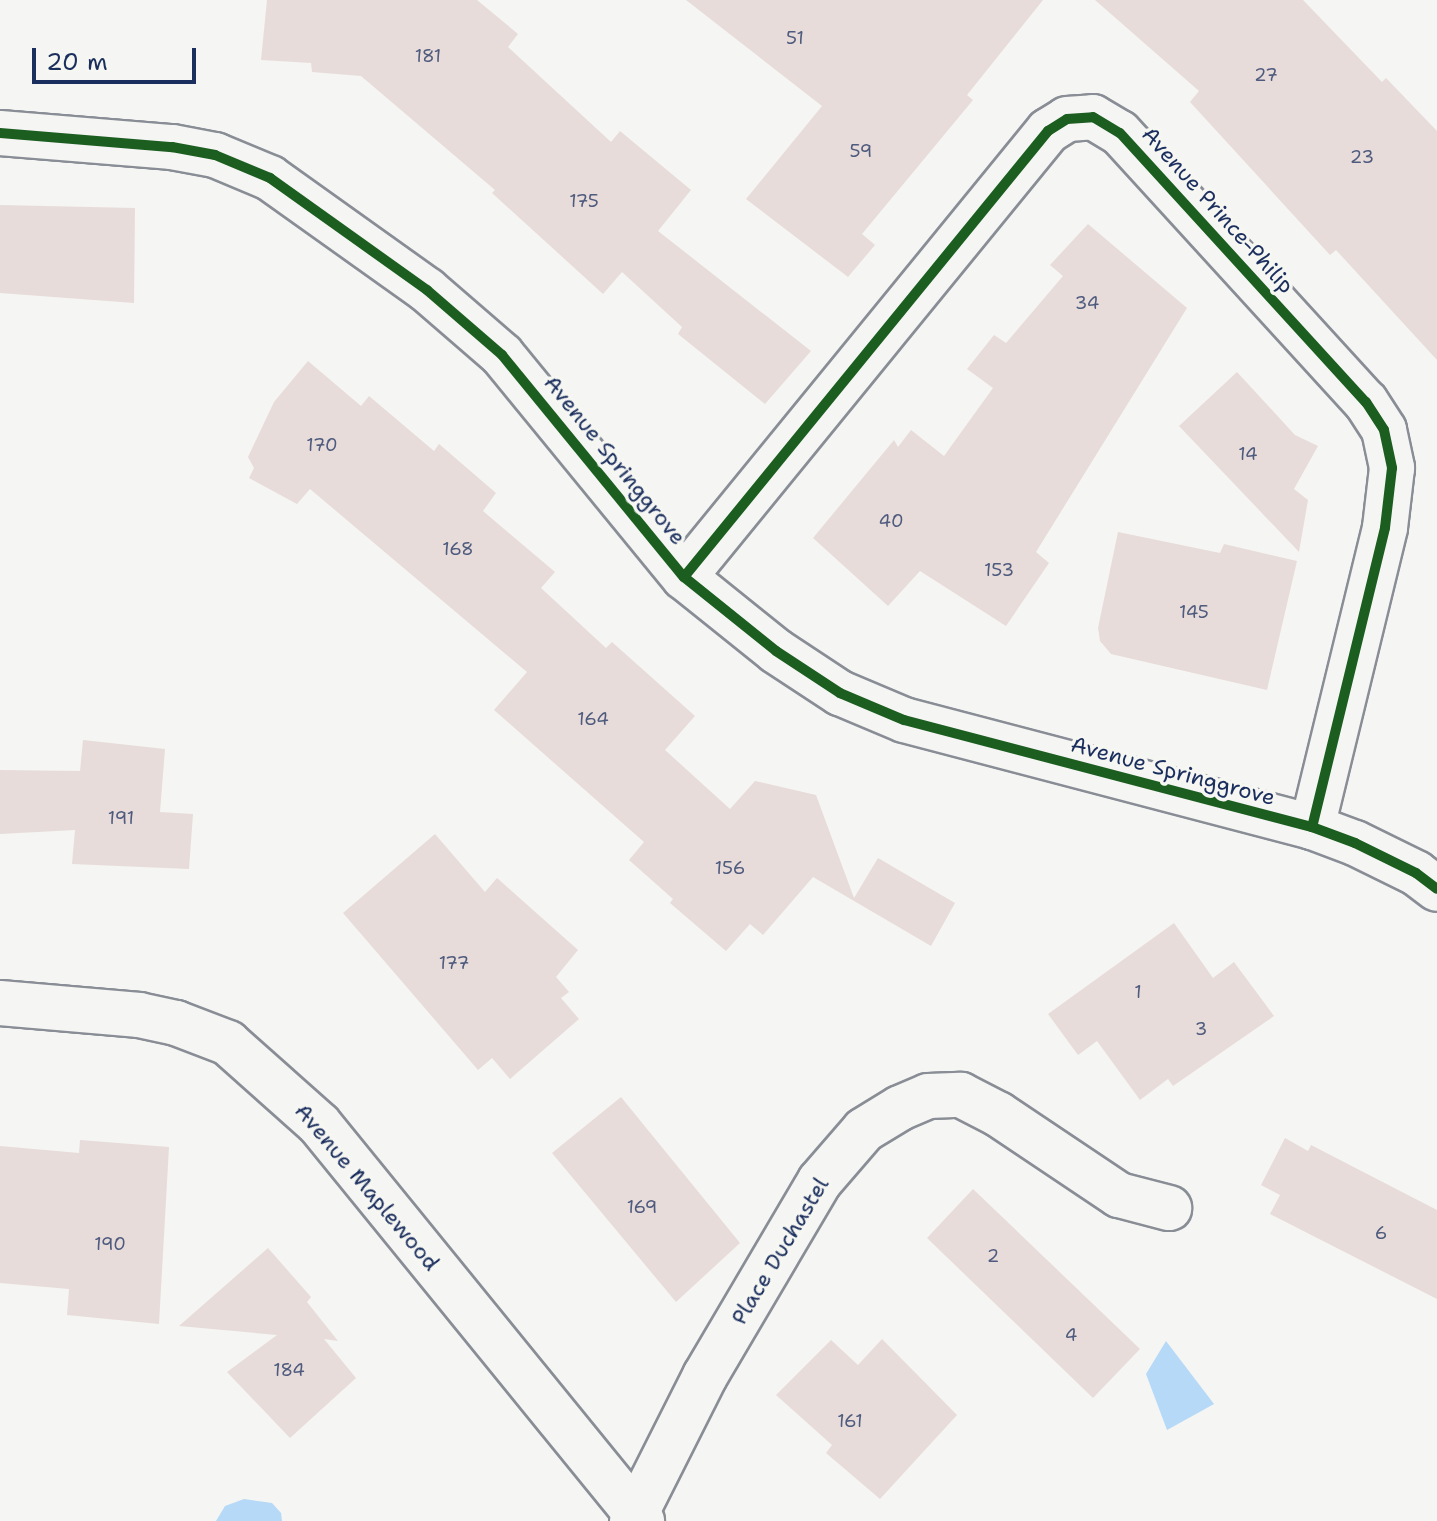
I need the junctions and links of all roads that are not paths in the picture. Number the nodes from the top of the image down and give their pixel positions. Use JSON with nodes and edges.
{"nodes":[{"id":1,"x":0,"y":133,"type":"edge"},
{"id":2,"x":684,"y":577,"type":"junction"},
{"id":3,"x":1312,"y":827,"type":"junction"},
{"id":4,"x":1437,"y":889,"type":"edge"},
{"id":5,"x":0,"y":1003,"type":"edge"},
{"id":6,"x":1169,"y":1208,"type":"dead end"},
{"id":7,"x":637,"y":1519,"type":"edge"}],
"edges":[{"from":1,"to":2,"type":"street","name":"Avenue Springgrove"},
{"from":2,"to":3,"type":"street","name":"Avenue Springgrove"},
{"from":2,"to":3,"type":"street","name":"Avenue Prince-Philip"},
{"from":3,"to":4,"type":"street","name":"Avenue Springgrove"},
{"from":5,"to":7,"type":"street","name":"Avenue Maplewood"},
{"from":6,"to":7,"type":"street","name":"Place Duchastel"}]}
